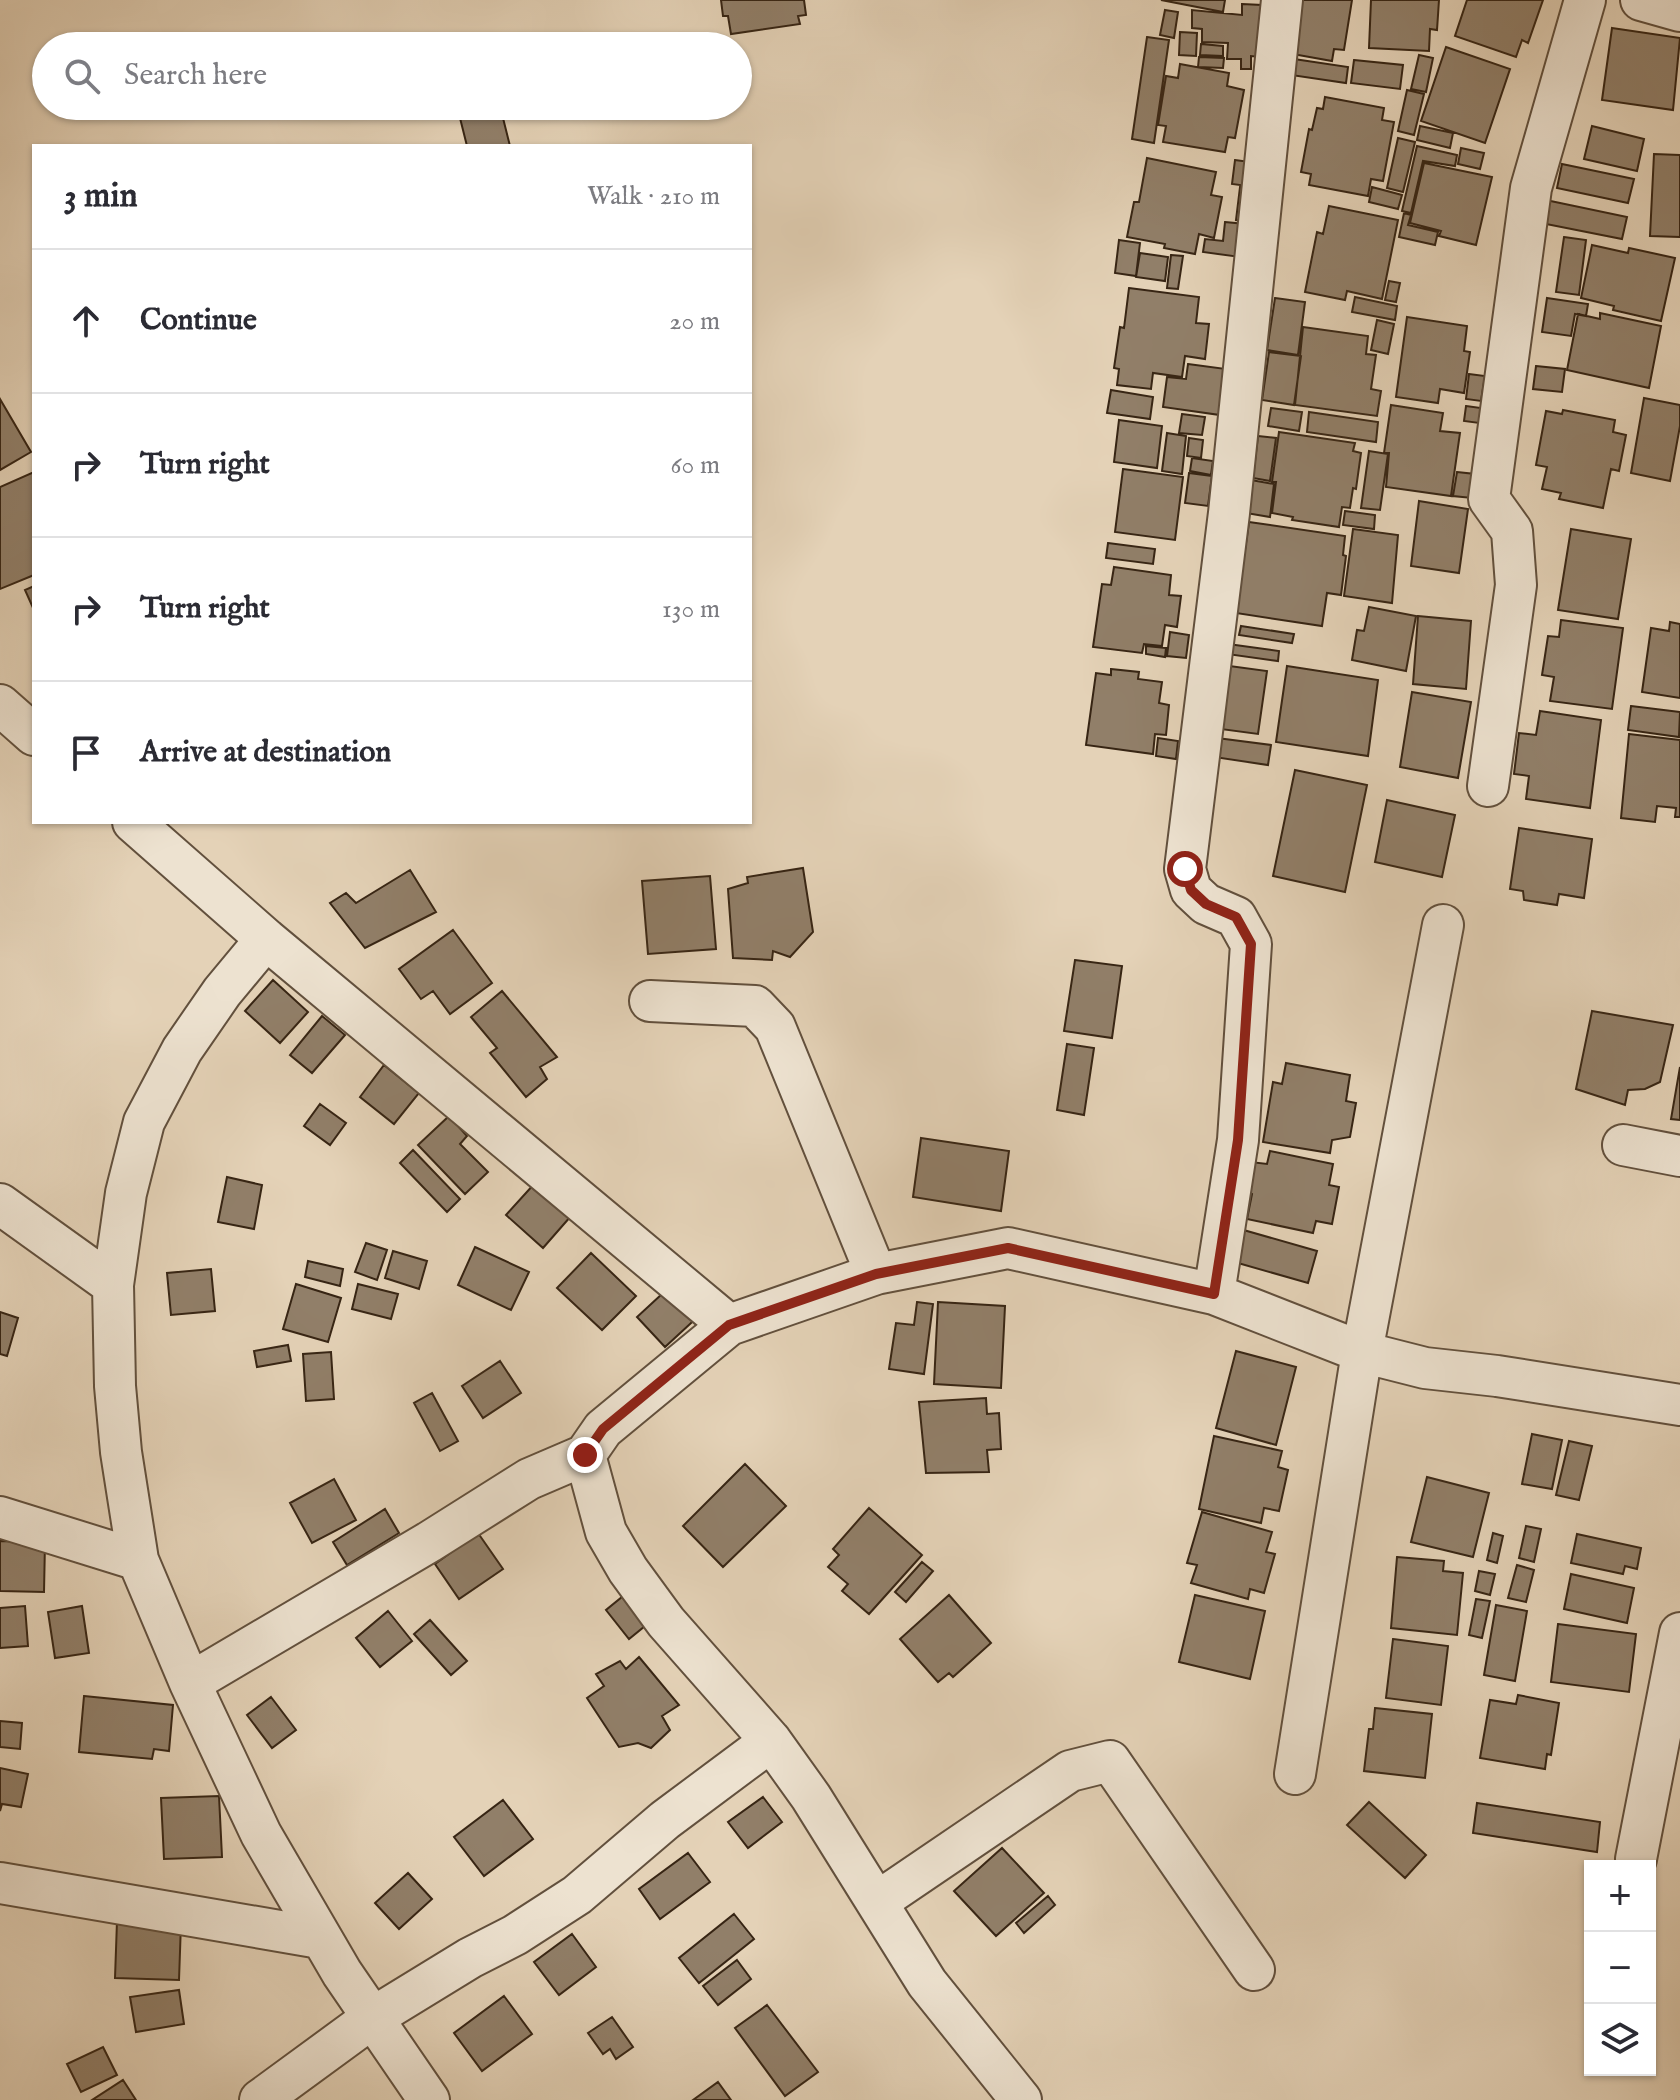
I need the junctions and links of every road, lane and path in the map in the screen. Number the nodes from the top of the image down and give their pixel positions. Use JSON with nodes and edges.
{"nodes":[{"id":1,"x":1282,"y":0,"type":"edge"},
{"id":2,"x":1585,"y":0,"type":"edge"},
{"id":3,"x":1641,"y":0,"type":"edge"},
{"id":4,"x":1680,"y":11,"type":"edge"},
{"id":5,"x":0,"y":705,"type":"edge"},
{"id":6,"x":32,"y":733,"type":"edge"},
{"id":7,"x":1488,"y":786,"type":"dead end"},
{"id":8,"x":135,"y":824,"type":"edge"},
{"id":9,"x":1443,"y":925,"type":"dead end"},
{"id":10,"x":266,"y":939,"type":"junction"},
{"id":11,"x":650,"y":1001,"type":"dead end"},
{"id":12,"x":1623,"y":1145,"type":"dead end"},
{"id":13,"x":1680,"y":1156,"type":"edge"},
{"id":14,"x":0,"y":1204,"type":"edge"},
{"id":15,"x":876,"y":1274,"type":"junction"},
{"id":16,"x":113,"y":1285,"type":"junction"},
{"id":17,"x":1214,"y":1294,"type":"junction"},
{"id":18,"x":729,"y":1325,"type":"junction"},
{"id":19,"x":1362,"y":1352,"type":"junction"},
{"id":20,"x":1680,"y":1405,"type":"edge"},
{"id":21,"x":585,"y":1455,"type":"junction"},
{"id":22,"x":0,"y":1517,"type":"edge"},
{"id":23,"x":138,"y":1560,"type":"junction"},
{"id":24,"x":1680,"y":1633,"type":"edge"},
{"id":25,"x":190,"y":1683,"type":"junction"},
{"id":26,"x":771,"y":1741,"type":"junction"},
{"id":27,"x":1295,"y":1774,"type":"dead end"},
{"id":28,"x":1636,"y":1859,"type":"dead end"},
{"id":29,"x":0,"y":1883,"type":"edge"},
{"id":30,"x":877,"y":1902,"type":"junction"},
{"id":31,"x":320,"y":1938,"type":"junction"},
{"id":32,"x":1254,"y":1970,"type":"dead end"},
{"id":33,"x":372,"y":2018,"type":"junction"},
{"id":34,"x":260,"y":2100,"type":"edge"},
{"id":35,"x":429,"y":2100,"type":"edge"},
{"id":36,"x":1021,"y":2100,"type":"edge"}],
"edges":[{"from":1,"to":17,"type":"street"},
{"from":2,"to":7,"type":"street"},
{"from":3,"to":4,"type":"street"},
{"from":5,"to":6,"type":"street"},
{"from":8,"to":10,"type":"street"},
{"from":9,"to":19,"type":"street"},
{"from":10,"to":16,"type":"street"},
{"from":10,"to":18,"type":"street"},
{"from":11,"to":15,"type":"street"},
{"from":12,"to":13,"type":"street"},
{"from":14,"to":16,"type":"street"},
{"from":15,"to":17,"type":"street"},
{"from":15,"to":18,"type":"street"},
{"from":16,"to":23,"type":"street"},
{"from":17,"to":19,"type":"street"},
{"from":18,"to":21,"type":"street"},
{"from":19,"to":20,"type":"street"},
{"from":19,"to":27,"type":"street"},
{"from":21,"to":25,"type":"street"},
{"from":21,"to":26,"type":"street"},
{"from":22,"to":23,"type":"street"},
{"from":23,"to":25,"type":"street"},
{"from":24,"to":28,"type":"street"},
{"from":25,"to":31,"type":"street"},
{"from":26,"to":30,"type":"street"},
{"from":26,"to":33,"type":"street"},
{"from":29,"to":31,"type":"street"},
{"from":30,"to":32,"type":"street"},
{"from":30,"to":36,"type":"street"},
{"from":31,"to":33,"type":"street"},
{"from":33,"to":34,"type":"street"},
{"from":33,"to":35,"type":"street"}]}
